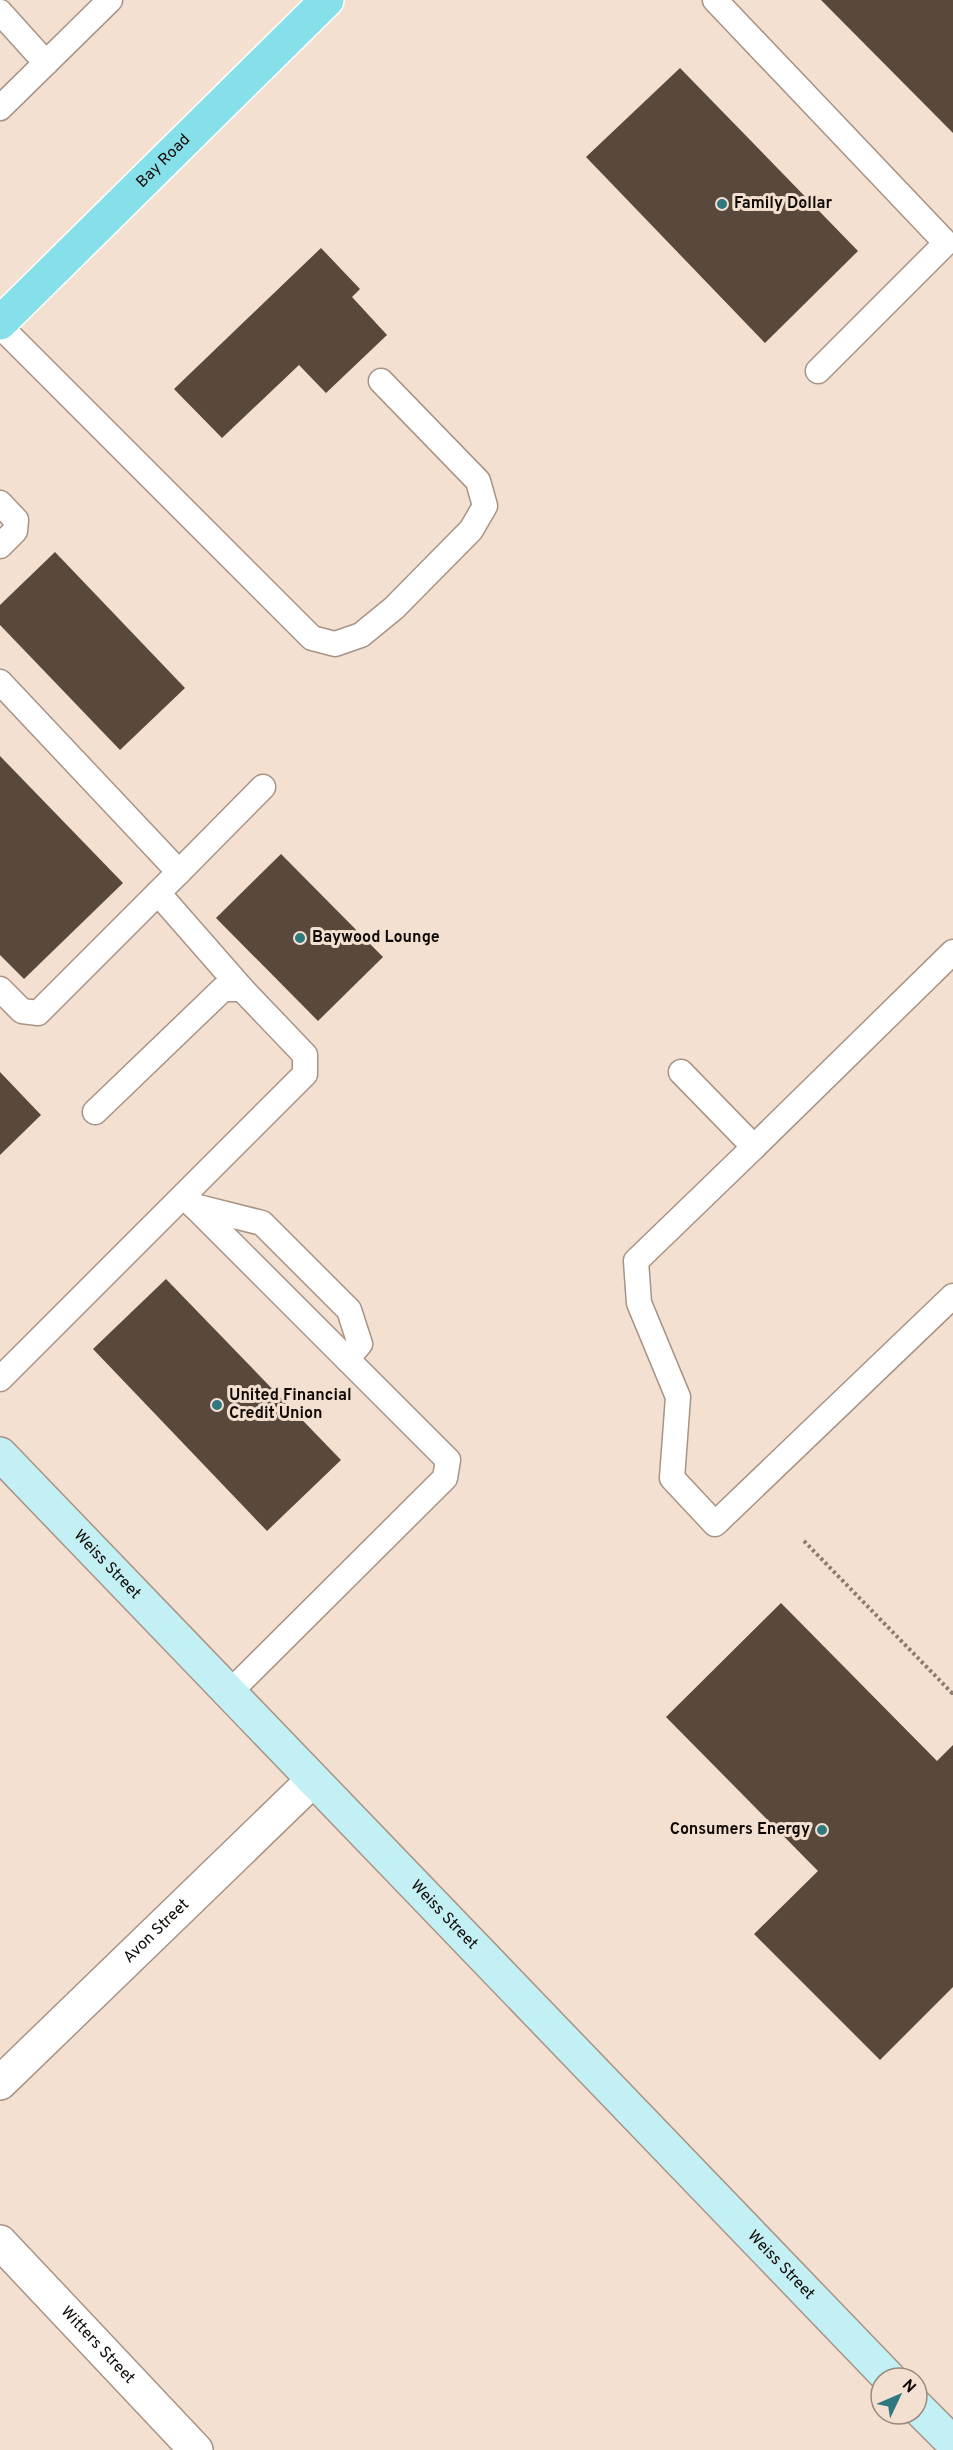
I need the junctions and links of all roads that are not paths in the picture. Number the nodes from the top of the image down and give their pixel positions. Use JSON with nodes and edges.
{"nodes":[{"id":1,"x":110,"y":0,"type":"edge"},
{"id":2,"x":715,"y":0,"type":"edge"},
{"id":3,"x":313,"y":5,"type":"edge"},
{"id":4,"x":0,"y":12,"type":"edge"},
{"id":5,"x":46,"y":63,"type":"junction"},
{"id":6,"x":0,"y":108,"type":"edge"},
{"id":7,"x":950,"y":241,"type":"edge"},
{"id":8,"x":0,"y":325,"type":"edge"},
{"id":9,"x":818,"y":371,"type":"dead end"},
{"id":10,"x":381,"y":381,"type":"dead end"},
{"id":11,"x":0,"y":503,"type":"edge"},
{"id":12,"x":0,"y":546,"type":"edge"},
{"id":13,"x":0,"y":682,"type":"edge"},
{"id":14,"x":263,"y":787,"type":"dead end"},
{"id":15,"x":179,"y":872,"type":"junction"},
{"id":16,"x":158,"y":893,"type":"junction"},
{"id":17,"x":953,"y":952,"type":"edge"},
{"id":18,"x":0,"y":989,"type":"edge"},
{"id":19,"x":242,"y":989,"type":"junction"},
{"id":20,"x":681,"y":1072,"type":"dead end"},
{"id":21,"x":95,"y":1112,"type":"dead end"},
{"id":22,"x":754,"y":1148,"type":"junction"},
{"id":23,"x":188,"y":1201,"type":"junction"},
{"id":24,"x":953,"y":1296,"type":"edge"},
{"id":25,"x":347,"y":1359,"type":"junction"},
{"id":26,"x":0,"y":1379,"type":"edge"},
{"id":27,"x":0,"y":1454,"type":"edge"},
{"id":28,"x":229,"y":1693,"type":"junction"},
{"id":29,"x":313,"y":1780,"type":"junction"},
{"id":30,"x":0,"y":2084,"type":"edge"},
{"id":31,"x":0,"y":2242,"type":"edge"},
{"id":32,"x":877,"y":2366,"type":"edge"},
{"id":33,"x":929,"y":2419,"type":"edge"},
{"id":34,"x":953,"y":2444,"type":"edge"},
{"id":35,"x":196,"y":2450,"type":"edge"}],
"edges":[{"from":1,"to":5,"type":"lane"},
{"from":2,"to":7,"type":"lane"},
{"from":3,"to":8,"type":"main road","name":"Bay Road"},
{"from":4,"to":5,"type":"lane"},
{"from":5,"to":6,"type":"lane"},
{"from":7,"to":9,"type":"lane"},
{"from":8,"to":10,"type":"lane"},
{"from":11,"to":12,"type":"lane"},
{"from":13,"to":15,"type":"lane"},
{"from":14,"to":15,"type":"lane"},
{"from":15,"to":16,"type":"lane"},
{"from":16,"to":18,"type":"lane"},
{"from":16,"to":19,"type":"lane"},
{"from":17,"to":22,"type":"lane"},
{"from":19,"to":21,"type":"lane"},
{"from":19,"to":23,"type":"lane"},
{"from":20,"to":22,"type":"lane"},
{"from":22,"to":24,"type":"lane"},
{"from":23,"to":25,"type":"lane"},
{"from":23,"to":25,"type":"lane"},
{"from":23,"to":26,"type":"lane"},
{"from":25,"to":28,"type":"lane"},
{"from":27,"to":28,"type":"street","name":"Weiss Street"},
{"from":28,"to":29,"type":"street","name":"Weiss Street"},
{"from":29,"to":30,"type":"street","name":"Avon Street"},
{"from":29,"to":32,"type":"street","name":"Weiss Street"},
{"from":31,"to":35,"type":"street","name":"Witters Street"},
{"from":33,"to":34,"type":"street"}]}
